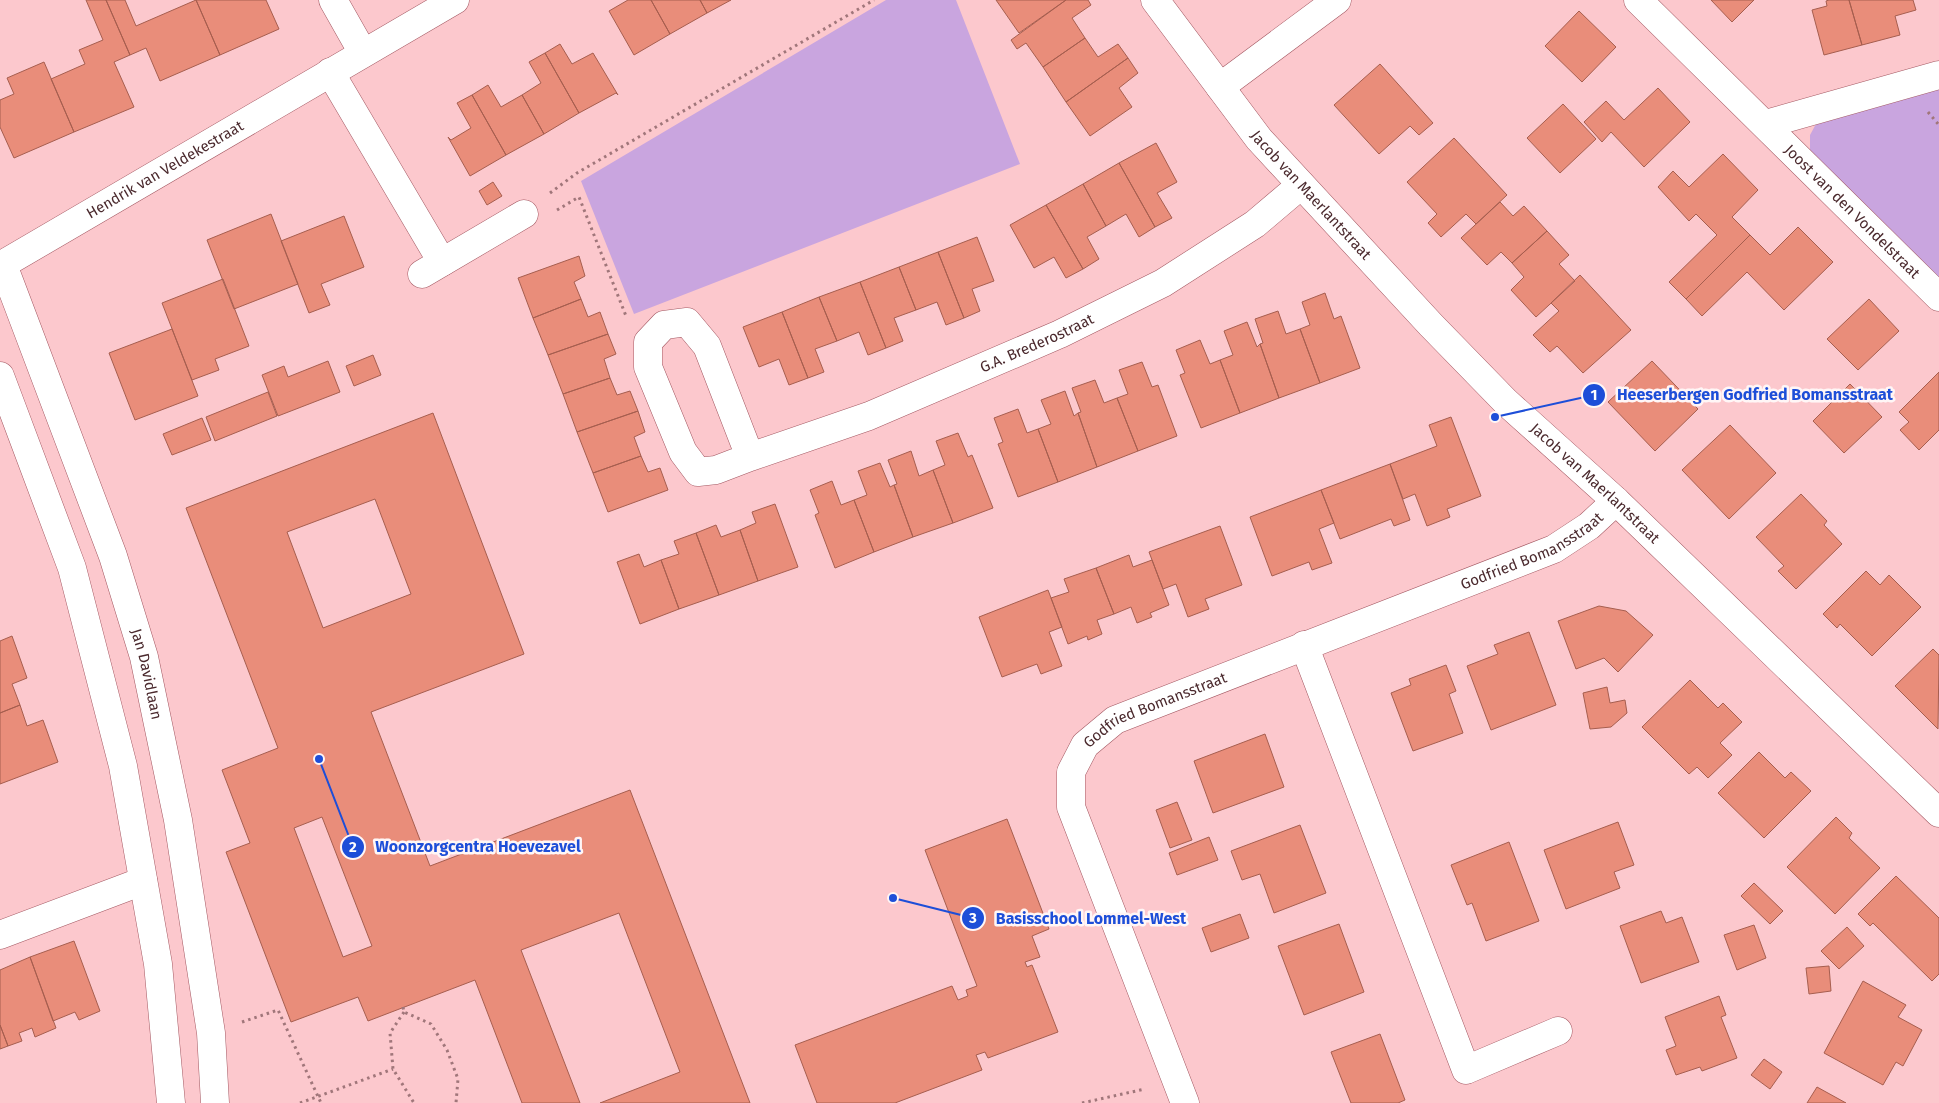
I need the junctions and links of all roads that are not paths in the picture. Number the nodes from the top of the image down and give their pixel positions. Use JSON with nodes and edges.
{"nodes":[{"id":1,"x":333,"y":0,"type":"edge"},
{"id":2,"x":455,"y":0,"type":"edge"},
{"id":3,"x":1155,"y":0,"type":"edge"},
{"id":4,"x":1337,"y":0,"type":"edge"},
{"id":5,"x":1638,"y":0,"type":"edge"},
{"id":6,"x":363,"y":53,"type":"junction"},
{"id":7,"x":330,"y":72,"type":"junction"},
{"id":8,"x":1939,"y":75,"type":"edge"},
{"id":9,"x":1220,"y":87,"type":"junction"},
{"id":10,"x":1766,"y":124,"type":"junction"},
{"id":11,"x":1301,"y":185,"type":"junction"},
{"id":12,"x":524,"y":214,"type":"road end"},
{"id":13,"x":2,"y":266,"type":"edge"},
{"id":14,"x":1939,"y":298,"type":"edge"},
{"id":15,"x":0,"y":376,"type":"edge"},
{"id":16,"x":750,"y":456,"type":"junction"},
{"id":17,"x":1616,"y":501,"type":"junction"},
{"id":18,"x":113,"y":556,"type":"junction"},
{"id":19,"x":72,"y":568,"type":"junction"},
{"id":20,"x":1304,"y":646,"type":"junction"},
{"id":21,"x":1939,"y":813,"type":"edge"},
{"id":22,"x":144,"y":881,"type":"junction"},
{"id":23,"x":0,"y":935,"type":"edge"},
{"id":24,"x":1558,"y":1030,"type":"dead end"},
{"id":25,"x":1181,"y":1093,"type":"edge"},
{"id":26,"x":171,"y":1103,"type":"edge"},
{"id":27,"x":215,"y":1103,"type":"edge"}],
"edges":[{"from":1,"to":6,"type":"street"},
{"from":2,"to":6,"type":"street","name":"Hendrik van Veldekestraat"},
{"from":3,"to":9,"type":"street","name":"Jacob van Maerlantstraat"},
{"from":4,"to":9,"type":"street"},
{"from":5,"to":10,"type":"street","name":"Joost van den Vondelstraat"},
{"from":6,"to":7,"type":"street","name":"Hendrik van Veldekestraat"},
{"from":7,"to":12,"type":"street"},
{"from":7,"to":13,"type":"street","name":"Hendrik van Veldekestraat"},
{"from":8,"to":10,"type":"street"},
{"from":9,"to":11,"type":"street","name":"Jacob van Maerlantstraat"},
{"from":10,"to":14,"type":"street","name":"Joost van den Vondelstraat"},
{"from":11,"to":16,"type":"street","name":"G.A. Brederostraat"},
{"from":11,"to":17,"type":"street","name":"Jacob van Maerlantstraat"},
{"from":13,"to":18,"type":"street","name":"Jan Davidlaan"},
{"from":15,"to":19,"type":"street"},
{"from":16,"to":16,"type":"street","name":"G.A. Brederostraat"},
{"from":17,"to":20,"type":"street","name":"Godfried Bomansstraat"},
{"from":17,"to":21,"type":"street","name":"Jacob van Maerlantstraat"},
{"from":18,"to":19,"type":"street"},
{"from":18,"to":27,"type":"street","name":"Jan Davidlaan"},
{"from":19,"to":22,"type":"street"},
{"from":20,"to":24,"type":"street"},
{"from":20,"to":25,"type":"street","name":"Godfried Bomansstraat"},
{"from":22,"to":23,"type":"street"},
{"from":22,"to":26,"type":"street"}]}
